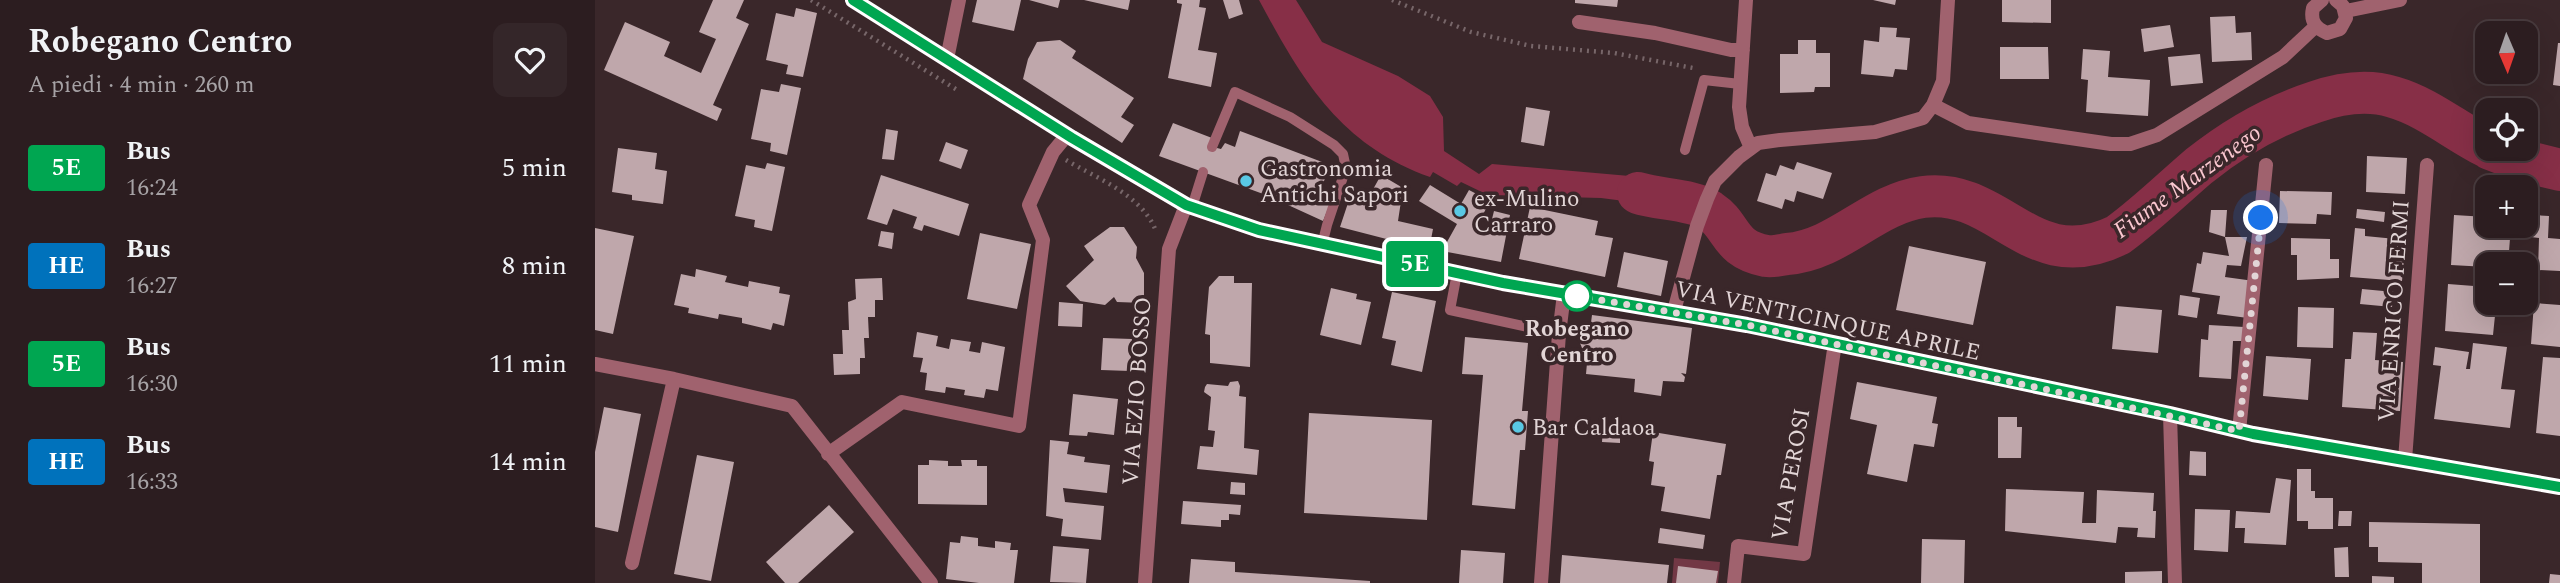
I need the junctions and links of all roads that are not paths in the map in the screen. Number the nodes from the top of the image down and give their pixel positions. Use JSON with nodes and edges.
{"nodes":[{"id":1,"x":853,"y":0,"type":"edge"},
{"id":2,"x":959,"y":0,"type":"edge"},
{"id":3,"x":1746,"y":0,"type":"edge"},
{"id":4,"x":1948,"y":0,"type":"edge"},
{"id":5,"x":2322,"y":0,"type":"edge"},
{"id":6,"x":2400,"y":0,"type":"edge"},
{"id":7,"x":2341,"y":5,"type":"edge"},
{"id":8,"x":1579,"y":22,"type":"dead end"},
{"id":9,"x":2316,"y":26,"type":"junction"},
{"id":10,"x":1743,"y":50,"type":"junction"},
{"id":11,"x":947,"y":59,"type":"junction"},
{"id":12,"x":1739,"y":84,"type":"junction"},
{"id":13,"x":1933,"y":105,"type":"junction"},
{"id":14,"x":1067,"y":135,"type":"junction"},
{"id":15,"x":1212,"y":147,"type":"dead end"},
{"id":16,"x":1751,"y":148,"type":"junction"},
{"id":17,"x":1685,"y":150,"type":"dead end"},
{"id":18,"x":2266,"y":165,"type":"dead end"},
{"id":19,"x":2427,"y":165,"type":"dead end"},
{"id":20,"x":1203,"y":172,"type":"dead end"},
{"id":21,"x":1189,"y":206,"type":"junction"},
{"id":22,"x":1322,"y":245,"type":"junction"},
{"id":23,"x":1457,"y":273,"type":"junction"},
{"id":24,"x":1564,"y":295,"type":"junction"},
{"id":25,"x":1674,"y":311,"type":"junction"},
{"id":26,"x":1559,"y":334,"type":"junction"},
{"id":27,"x":1835,"y":343,"type":"junction"},
{"id":28,"x":595,"y":364,"type":"edge"},
{"id":29,"x":674,"y":379,"type":"junction"},
{"id":30,"x":2170,"y":414,"type":"junction"},
{"id":31,"x":2239,"y":431,"type":"junction"},
{"id":32,"x":828,"y":454,"type":"junction"},
{"id":33,"x":2405,"y":460,"type":"junction"},
{"id":34,"x":2560,"y":487,"type":"edge"},
{"id":35,"x":632,"y":563,"type":"dead end"},
{"id":36,"x":931,"y":583,"type":"edge"},
{"id":37,"x":1145,"y":583,"type":"edge"},
{"id":38,"x":1541,"y":583,"type":"edge"},
{"id":39,"x":1734,"y":583,"type":"edge"},
{"id":40,"x":2175,"y":583,"type":"edge"}],
"edges":[{"from":1,"to":11,"type":"main road","name":"VIA VENTICINQUE APRILE"},
{"from":2,"to":11,"type":"street"},
{"from":3,"to":10,"type":"street"},
{"from":4,"to":13,"type":"street"},
{"from":5,"to":9,"type":"street"},
{"from":6,"to":7,"type":"street"},
{"from":7,"to":9,"type":"street"},
{"from":8,"to":10,"type":"street"},
{"from":9,"to":13,"type":"street"},
{"from":10,"to":12,"type":"street"},
{"from":11,"to":14,"type":"main road","name":"VIA VENTICINQUE APRILE"},
{"from":12,"to":16,"type":"street"},
{"from":12,"to":17,"type":"lane"},
{"from":13,"to":16,"type":"street"},
{"from":14,"to":21,"type":"main road","name":"VIA VENTICINQUE APRILE"},
{"from":14,"to":32,"type":"street"},
{"from":15,"to":22,"type":"lane"},
{"from":16,"to":25,"type":"street"},
{"from":18,"to":31,"type":"street"},
{"from":19,"to":33,"type":"street","name":"VIA ENRICO FERMI"},
{"from":20,"to":21,"type":"lane"},
{"from":21,"to":22,"type":"main road","name":"VIA VENTICINQUE APRILE"},
{"from":21,"to":37,"type":"street","name":"VIA EZIO BOSSO"},
{"from":22,"to":23,"type":"main road","name":"VIA VENTICINQUE APRILE"},
{"from":23,"to":24,"type":"main road","name":"VIA VENTICINQUE APRILE"},
{"from":23,"to":26,"type":"lane"},
{"from":24,"to":25,"type":"main road","name":"VIA VENTICINQUE APRILE"},
{"from":24,"to":26,"type":"street"},
{"from":25,"to":27,"type":"main road","name":"VIA VENTICINQUE APRILE"},
{"from":26,"to":38,"type":"street"},
{"from":27,"to":30,"type":"main road","name":"VIA VENTICINQUE APRILE"},
{"from":27,"to":39,"type":"street","name":"VIA PEROSI"},
{"from":28,"to":29,"type":"street"},
{"from":29,"to":32,"type":"street"},
{"from":29,"to":35,"type":"street"},
{"from":30,"to":31,"type":"main road","name":"VIA VENTICINQUE APRILE"},
{"from":30,"to":40,"type":"street"},
{"from":31,"to":33,"type":"main road","name":"VIA VENTICINQUE APRILE"},
{"from":32,"to":36,"type":"street"},
{"from":33,"to":34,"type":"main road","name":"VIA VENTICINQUE APRILE"}]}
